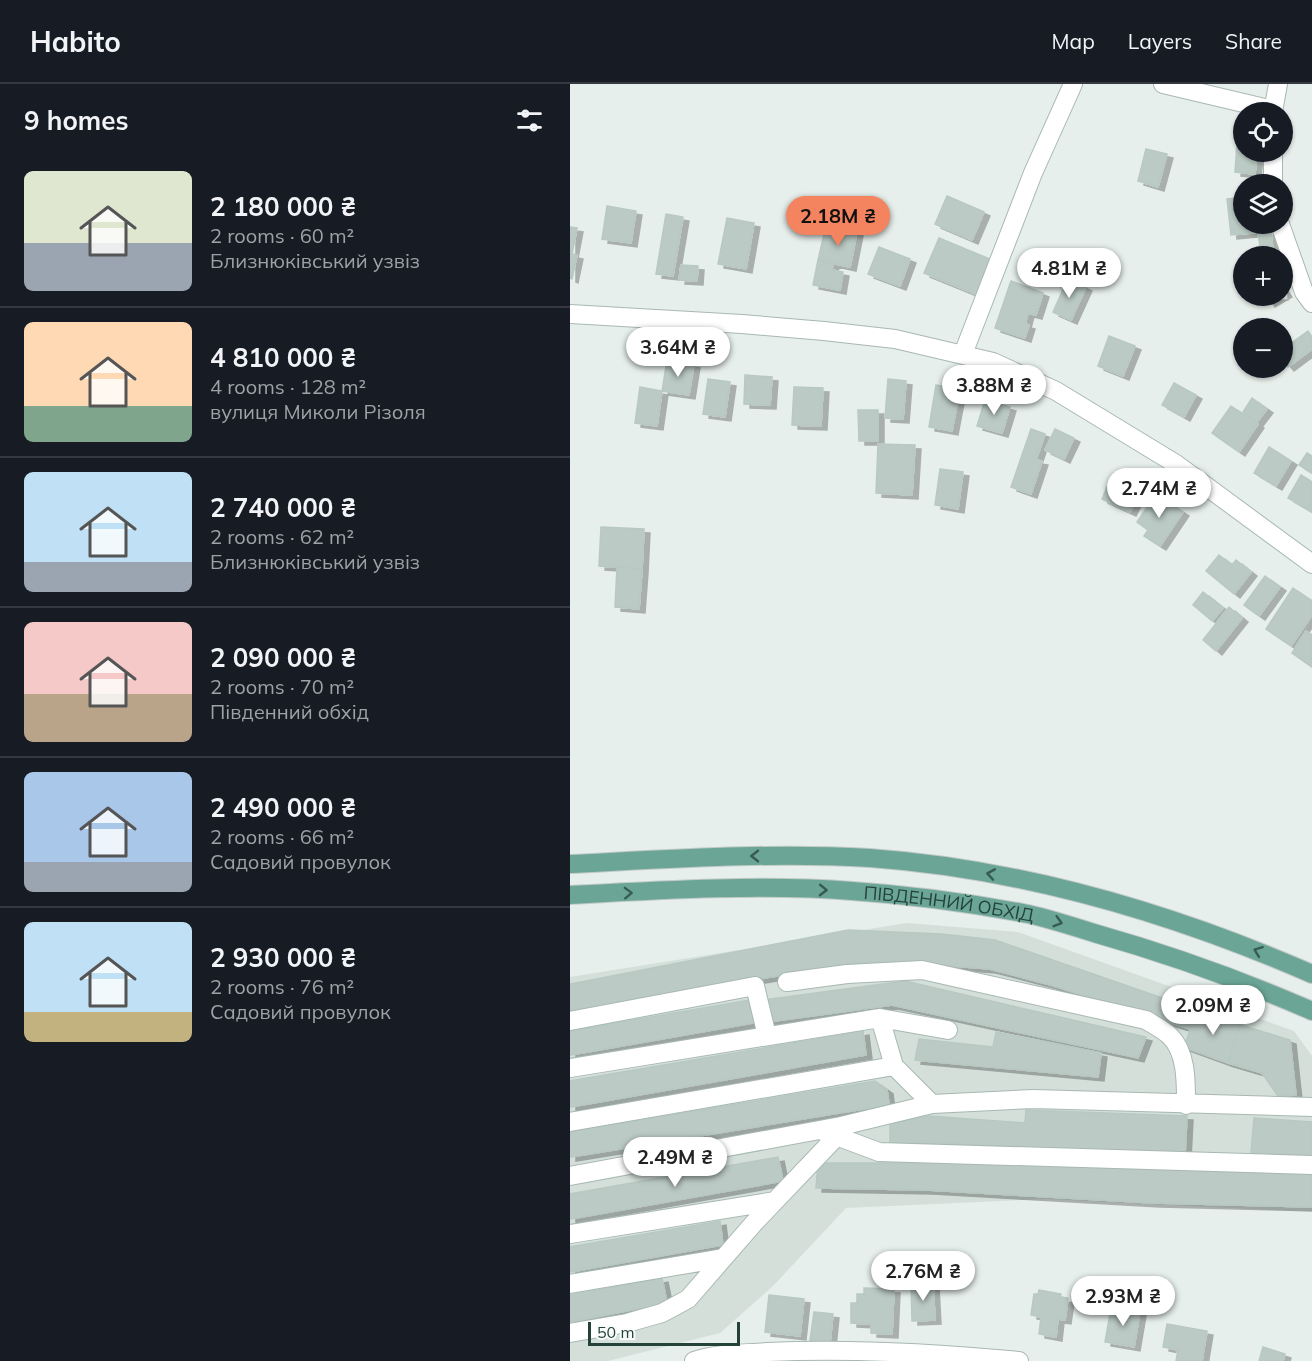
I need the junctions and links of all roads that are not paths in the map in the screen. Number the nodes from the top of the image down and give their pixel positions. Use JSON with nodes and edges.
{"nodes":[{"id":1,"x":1073,"y":84,"type":"edge"},
{"id":2,"x":1163,"y":84,"type":"edge"},
{"id":3,"x":1278,"y":84,"type":"edge"},
{"id":4,"x":1236,"y":102,"type":"edge"},
{"id":5,"x":1275,"y":102,"type":"edge"},
{"id":6,"x":1284,"y":234,"type":"edge"},
{"id":7,"x":1312,"y":303,"type":"edge"},
{"id":8,"x":570,"y":314,"type":"edge"},
{"id":9,"x":963,"y":354,"type":"junction"},
{"id":10,"x":1312,"y":564,"type":"edge"},
{"id":11,"x":570,"y":864,"type":"edge"},
{"id":12,"x":570,"y":895,"type":"edge"},
{"id":13,"x":1312,"y":974,"type":"edge"},
{"id":14,"x":787,"y":982,"type":"dead end"},
{"id":15,"x":1312,"y":1011,"type":"edge"},
{"id":16,"x":880,"y":1018,"type":"junction"},
{"id":17,"x":570,"y":1021,"type":"edge"},
{"id":18,"x":948,"y":1030,"type":"dead end"},
{"id":19,"x":767,"y":1036,"type":"junction"},
{"id":20,"x":894,"y":1066,"type":"junction"},
{"id":21,"x":570,"y":1068,"type":"edge"},
{"id":22,"x":932,"y":1104,"type":"junction"},
{"id":23,"x":1186,"y":1105,"type":"junction"},
{"id":24,"x":1312,"y":1107,"type":"edge"},
{"id":25,"x":570,"y":1122,"type":"edge"},
{"id":26,"x":828,"y":1133,"type":"junction"},
{"id":27,"x":1312,"y":1165,"type":"edge"},
{"id":28,"x":570,"y":1176,"type":"edge"},
{"id":29,"x":775,"y":1201,"type":"junction"},
{"id":30,"x":570,"y":1234,"type":"edge"},
{"id":31,"x":723,"y":1258,"type":"junction"},
{"id":32,"x":570,"y":1284,"type":"edge"},
{"id":33,"x":570,"y":1333,"type":"edge"},
{"id":34,"x":694,"y":1361,"type":"edge"},
{"id":35,"x":1019,"y":1361,"type":"edge"}],
"edges":[{"from":1,"to":9,"type":"street"},
{"from":2,"to":4,"type":"street"},
{"from":3,"to":5,"type":"street"},
{"from":6,"to":7,"type":"street"},
{"from":8,"to":9,"type":"street"},
{"from":9,"to":10,"type":"street"},
{"from":13,"to":11,"type":"main road","name":"ПІВДЕННИЙ ОБХІД","one_way":true},
{"from":12,"to":15,"type":"main road","name":"ПІВДЕННИЙ ОБХІД","one_way":true},
{"from":14,"to":23,"type":"street"},
{"from":16,"to":18,"type":"street"},
{"from":16,"to":19,"type":"street"},
{"from":16,"to":20,"type":"street"},
{"from":17,"to":19,"type":"street"},
{"from":19,"to":21,"type":"street"},
{"from":20,"to":22,"type":"street"},
{"from":20,"to":25,"type":"street"},
{"from":22,"to":23,"type":"street"},
{"from":22,"to":26,"type":"street"},
{"from":23,"to":24,"type":"street"},
{"from":26,"to":27,"type":"street"},
{"from":26,"to":28,"type":"street"},
{"from":26,"to":29,"type":"street"},
{"from":29,"to":30,"type":"street"},
{"from":29,"to":31,"type":"street"},
{"from":31,"to":32,"type":"street"},
{"from":31,"to":33,"type":"street"},
{"from":34,"to":35,"type":"street"}]}
